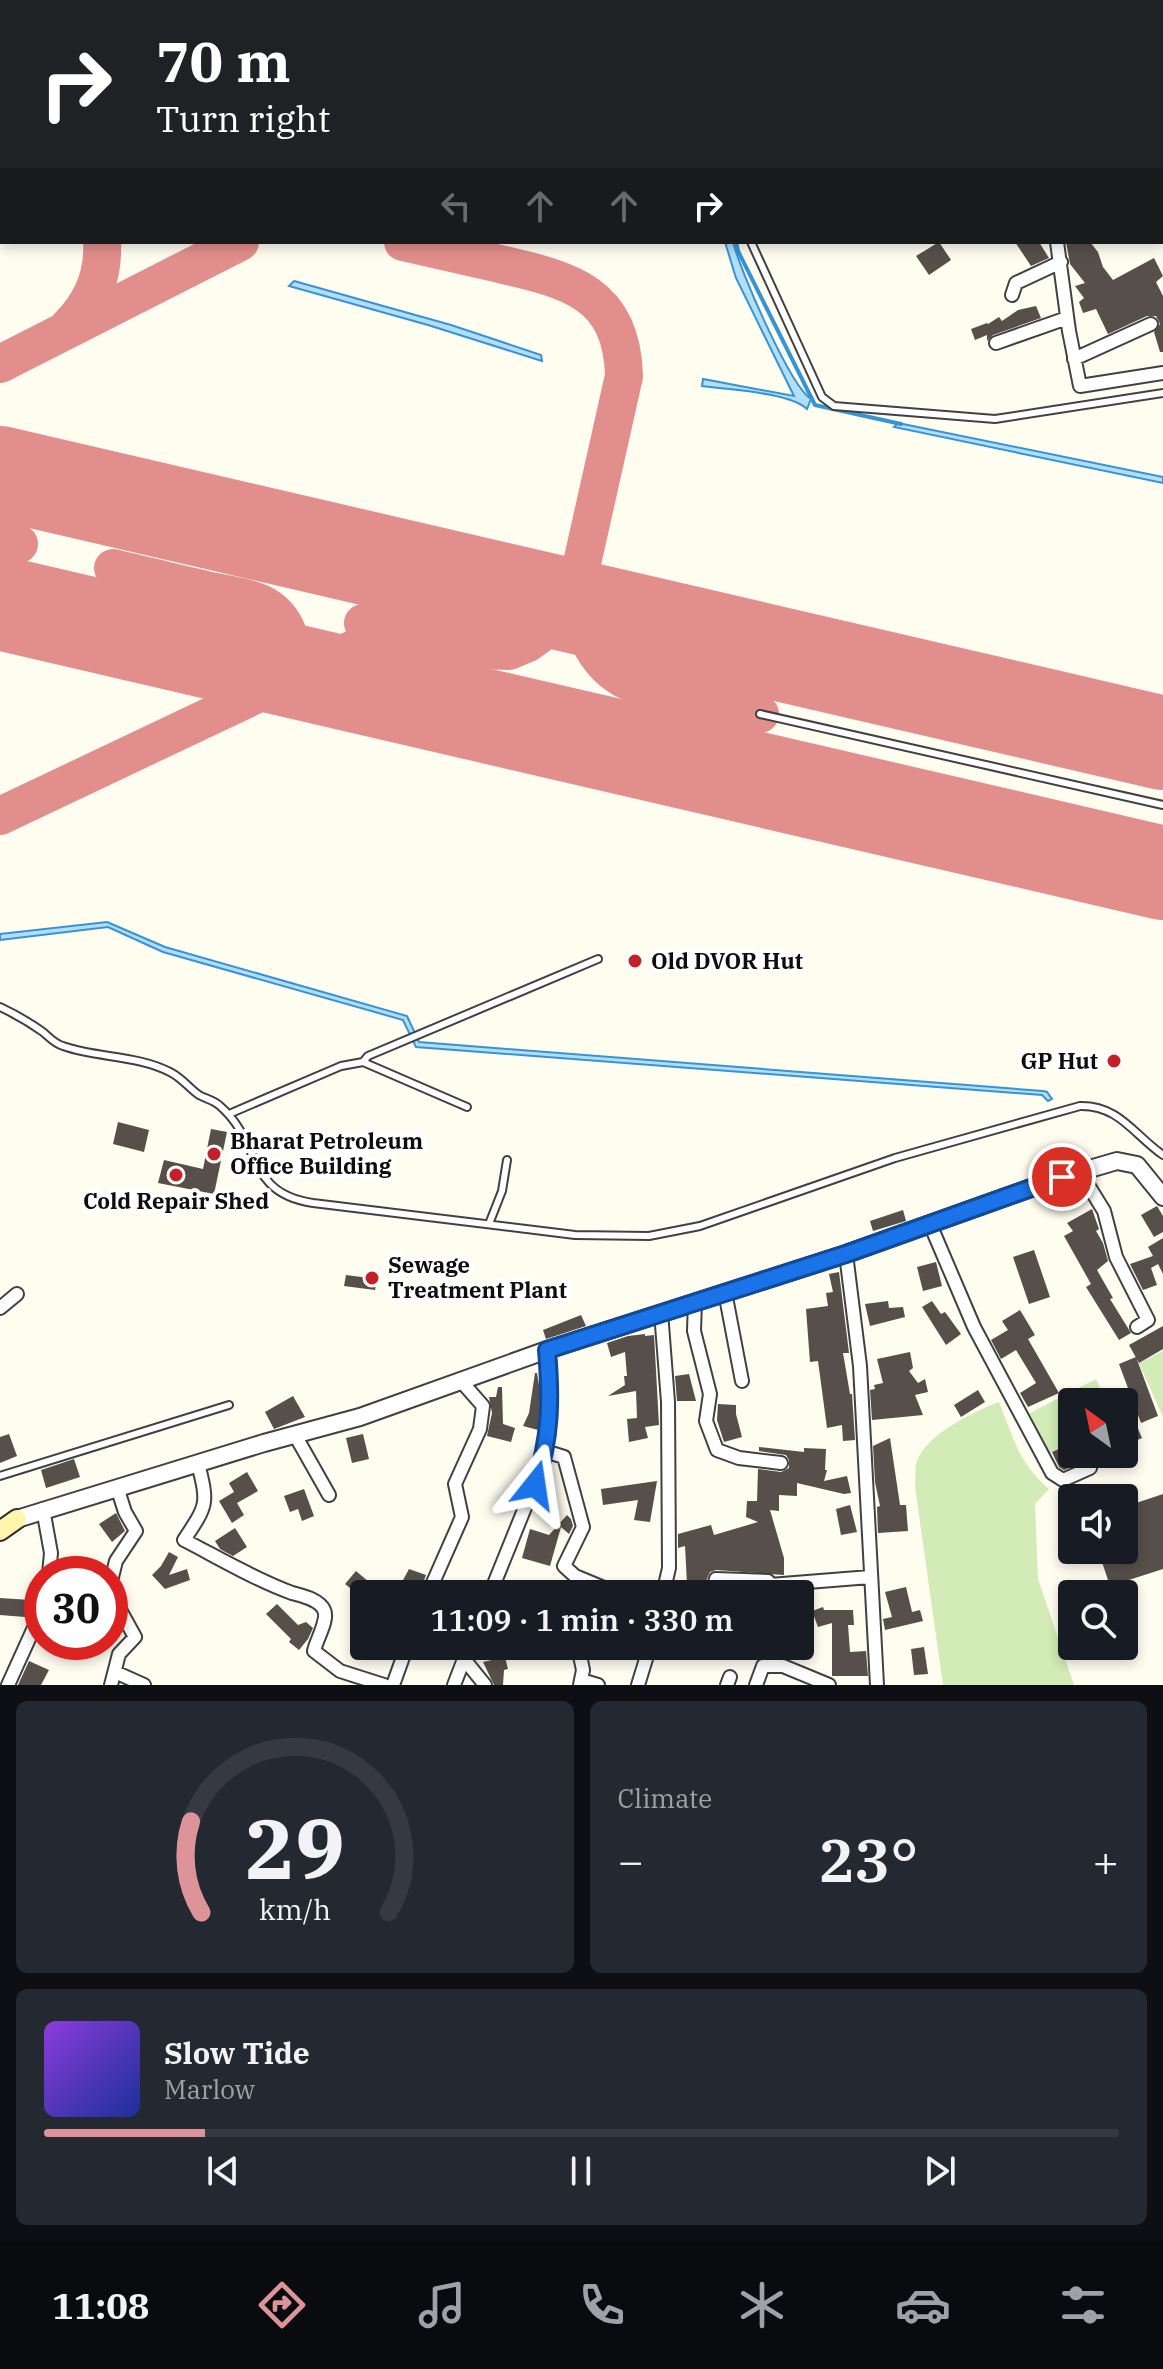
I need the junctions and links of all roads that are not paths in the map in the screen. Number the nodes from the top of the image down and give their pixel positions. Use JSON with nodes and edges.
{"nodes":[{"id":1,"x":752,"y":244,"type":"edge"},
{"id":2,"x":1057,"y":244,"type":"edge"},
{"id":3,"x":1061,"y":262,"type":"junction"},
{"id":4,"x":1012,"y":295,"type":"dead end"},
{"id":5,"x":1067,"y":318,"type":"junction"},
{"id":6,"x":1151,"y":324,"type":"dead end"},
{"id":7,"x":996,"y":343,"type":"dead end"},
{"id":8,"x":1074,"y":359,"type":"junction"},
{"id":9,"x":1163,"y":373,"type":"edge"},
{"id":10,"x":1163,"y":393,"type":"edge"},
{"id":11,"x":760,"y":714,"type":"dead end"},
{"id":12,"x":1163,"y":805,"type":"edge"},
{"id":13,"x":598,"y":959,"type":"dead end"},
{"id":14,"x":0,"y":1007,"type":"edge"},
{"id":15,"x":363,"y":1062,"type":"junction"},
{"id":16,"x":467,"y":1107,"type":"dead end"},
{"id":17,"x":229,"y":1114,"type":"junction"},
{"id":18,"x":1163,"y":1155,"type":"edge"},
{"id":19,"x":507,"y":1160,"type":"dead end"},
{"id":20,"x":1080,"y":1172,"type":"junction"},
{"id":21,"x":1161,"y":1200,"type":"edge"},
{"id":22,"x":489,"y":1224,"type":"junction"},
{"id":23,"x":930,"y":1224,"type":"junction"},
{"id":24,"x":846,"y":1254,"type":"junction"},
{"id":25,"x":725,"y":1292,"type":"junction"},
{"id":26,"x":17,"y":1294,"type":"dead end"},
{"id":27,"x":695,"y":1301,"type":"junction"},
{"id":28,"x":0,"y":1308,"type":"edge"},
{"id":29,"x":661,"y":1312,"type":"junction"},
{"id":30,"x":1137,"y":1327,"type":"dead end"},
{"id":31,"x":547,"y":1350,"type":"junction"},
{"id":32,"x":461,"y":1381,"type":"junction"},
{"id":33,"x":742,"y":1381,"type":"dead end"},
{"id":34,"x":229,"y":1405,"type":"dead end"},
{"id":35,"x":295,"y":1435,"type":"junction"},
{"id":36,"x":545,"y":1451,"type":"junction"},
{"id":37,"x":198,"y":1463,"type":"junction"},
{"id":38,"x":781,"y":1463,"type":"dead end"},
{"id":39,"x":1090,"y":1468,"type":"dead end"},
{"id":40,"x":0,"y":1476,"type":"edge"},
{"id":41,"x":117,"y":1487,"type":"junction"},
{"id":42,"x":329,"y":1495,"type":"dead end"},
{"id":43,"x":43,"y":1509,"type":"junction"},
{"id":44,"x":8,"y":1519,"type":"edge"},
{"id":45,"x":0,"y":1531,"type":"edge"},
{"id":46,"x":51,"y":1556,"type":"edge"},
{"id":47,"x":119,"y":1556,"type":"edge"},
{"id":48,"x":870,"y":1577,"type":"junction"},
{"id":49,"x":434,"y":1580,"type":"edge"},
{"id":50,"x":497,"y":1580,"type":"edge"},
{"id":51,"x":585,"y":1580,"type":"edge"},
{"id":52,"x":666,"y":1580,"type":"edge"},
{"id":53,"x":716,"y":1580,"type":"edge"},
{"id":54,"x":742,"y":1580,"type":"edge"},
{"id":55,"x":814,"y":1581,"type":"edge"},
{"id":56,"x":128,"y":1624,"type":"edge"},
{"id":57,"x":128,"y":1644,"type":"edge"},
{"id":58,"x":24,"y":1650,"type":"edge"},
{"id":59,"x":402,"y":1660,"type":"edge"},
{"id":60,"x":464,"y":1660,"type":"edge"},
{"id":61,"x":465,"y":1660,"type":"edge"},
{"id":62,"x":581,"y":1660,"type":"edge"},
{"id":63,"x":646,"y":1660,"type":"edge"},
{"id":64,"x":340,"y":1671,"type":"junction"},
{"id":65,"x":113,"y":1679,"type":"edge"},
{"id":66,"x":580,"y":1682,"type":"edge"},
{"id":67,"x":8,"y":1685,"type":"edge"},
{"id":68,"x":144,"y":1685,"type":"edge"},
{"id":69,"x":336,"y":1685,"type":"edge"},
{"id":70,"x":384,"y":1685,"type":"edge"},
{"id":71,"x":393,"y":1685,"type":"edge"},
{"id":72,"x":454,"y":1685,"type":"edge"},
{"id":73,"x":485,"y":1685,"type":"edge"},
{"id":74,"x":598,"y":1685,"type":"edge"},
{"id":75,"x":638,"y":1685,"type":"edge"},
{"id":76,"x":756,"y":1685,"type":"edge"},
{"id":77,"x":829,"y":1685,"type":"edge"},
{"id":78,"x":877,"y":1685,"type":"edge"}],
"edges":[{"from":1,"to":10,"type":"lane"},
{"from":2,"to":3,"type":"street"},
{"from":3,"to":4,"type":"street"},
{"from":3,"to":5,"type":"street"},
{"from":5,"to":7,"type":"street"},
{"from":5,"to":8,"type":"street"},
{"from":6,"to":8,"type":"street"},
{"from":8,"to":9,"type":"street"},
{"from":11,"to":12,"type":"lane"},
{"from":13,"to":15,"type":"lane"},
{"from":14,"to":17,"type":"lane"},
{"from":15,"to":16,"type":"lane"},
{"from":15,"to":17,"type":"lane"},
{"from":17,"to":22,"type":"lane"},
{"from":18,"to":22,"type":"lane"},
{"from":19,"to":22,"type":"lane"},
{"from":20,"to":21,"type":"street"},
{"from":20,"to":23,"type":"street"},
{"from":20,"to":30,"type":"street"},
{"from":23,"to":24,"type":"street"},
{"from":23,"to":39,"type":"street"},
{"from":24,"to":25,"type":"street"},
{"from":24,"to":48,"type":"street"},
{"from":25,"to":27,"type":"street"},
{"from":25,"to":33,"type":"street"},
{"from":26,"to":28,"type":"street"},
{"from":27,"to":29,"type":"street"},
{"from":27,"to":38,"type":"street"},
{"from":29,"to":31,"type":"street"},
{"from":29,"to":52,"type":"street"},
{"from":31,"to":32,"type":"street"},
{"from":31,"to":36,"type":"street"},
{"from":32,"to":35,"type":"street"},
{"from":32,"to":49,"type":"street"},
{"from":34,"to":40,"type":"lane"},
{"from":35,"to":37,"type":"street"},
{"from":35,"to":42,"type":"street"},
{"from":36,"to":50,"type":"street"},
{"from":36,"to":51,"type":"street"},
{"from":37,"to":41,"type":"street"},
{"from":37,"to":64,"type":"street"},
{"from":41,"to":43,"type":"street"},
{"from":41,"to":47,"type":"street"},
{"from":43,"to":44,"type":"street"},
{"from":43,"to":46,"type":"street"},
{"from":44,"to":45,"type":"main road"},
{"from":48,"to":55,"type":"street"},
{"from":48,"to":78,"type":"street"},
{"from":53,"to":54,"type":"street"},
{"from":56,"to":57,"type":"street"},
{"from":58,"to":67,"type":"street"},
{"from":59,"to":71,"type":"street"},
{"from":60,"to":72,"type":"street"},
{"from":61,"to":73,"type":"street"},
{"from":62,"to":66,"type":"street"},
{"from":63,"to":75,"type":"street"},
{"from":64,"to":69,"type":"street"},
{"from":64,"to":70,"type":"street"},
{"from":65,"to":68,"type":"street"},
{"from":66,"to":74,"type":"street"},
{"from":76,"to":77,"type":"street"}]}
